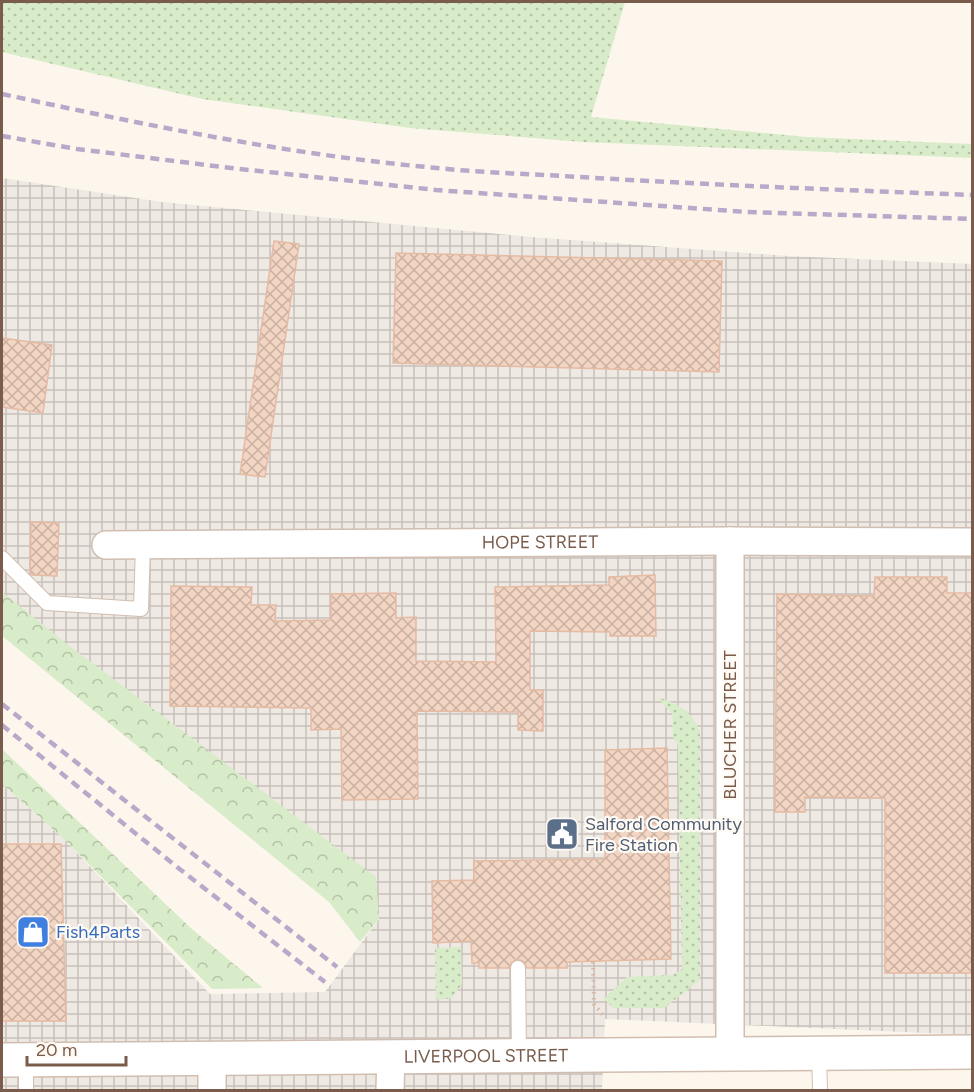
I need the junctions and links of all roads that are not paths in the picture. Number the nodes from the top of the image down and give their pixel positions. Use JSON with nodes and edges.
{"nodes":[{"id":1,"x":730,"y":541,"type":"junction"},
{"id":2,"x":972,"y":542,"type":"edge"},
{"id":3,"x":106,"y":545,"type":"dead end"},
{"id":4,"x":143,"y":545,"type":"junction"},
{"id":5,"x":2,"y":558,"type":"edge"},
{"id":6,"x":518,"y":968,"type":"dead end"},
{"id":7,"x":972,"y":1052,"type":"edge"},
{"id":8,"x":730,"y":1053,"type":"junction"},
{"id":9,"x":819,"y":1053,"type":"junction"},
{"id":10,"x":519,"y":1055,"type":"junction"},
{"id":11,"x":391,"y":1056,"type":"junction"},
{"id":12,"x":18,"y":1070,"type":"edge"},
{"id":13,"x":212,"y":1075,"type":"edge"},
{"id":14,"x":390,"y":1090,"type":"edge"},
{"id":15,"x":820,"y":1090,"type":"edge"}],
"edges":[{"from":1,"to":2,"type":"street","name":"HOPE STREET"},
{"from":1,"to":4,"type":"street","name":"HOPE STREET"},
{"from":1,"to":8,"type":"street","name":"BLUCHER STREET"},
{"from":3,"to":4,"type":"street","name":"HOPE STREET"},
{"from":4,"to":5,"type":"lane"},
{"from":6,"to":10,"type":"lane"},
{"from":7,"to":9,"type":"street","name":"LIVERPOOL STREET"},
{"from":8,"to":9,"type":"street","name":"LIVERPOOL STREET"},
{"from":8,"to":10,"type":"street","name":"LIVERPOOL STREET"},
{"from":9,"to":15,"type":"lane"},
{"from":10,"to":11,"type":"street","name":"LIVERPOOL STREET"},
{"from":11,"to":13,"type":"street","name":"LIVERPOOL STREET"},
{"from":11,"to":14,"type":"street"},
{"from":12,"to":13,"type":"street","name":"LIVERPOOL STREET"}]}
